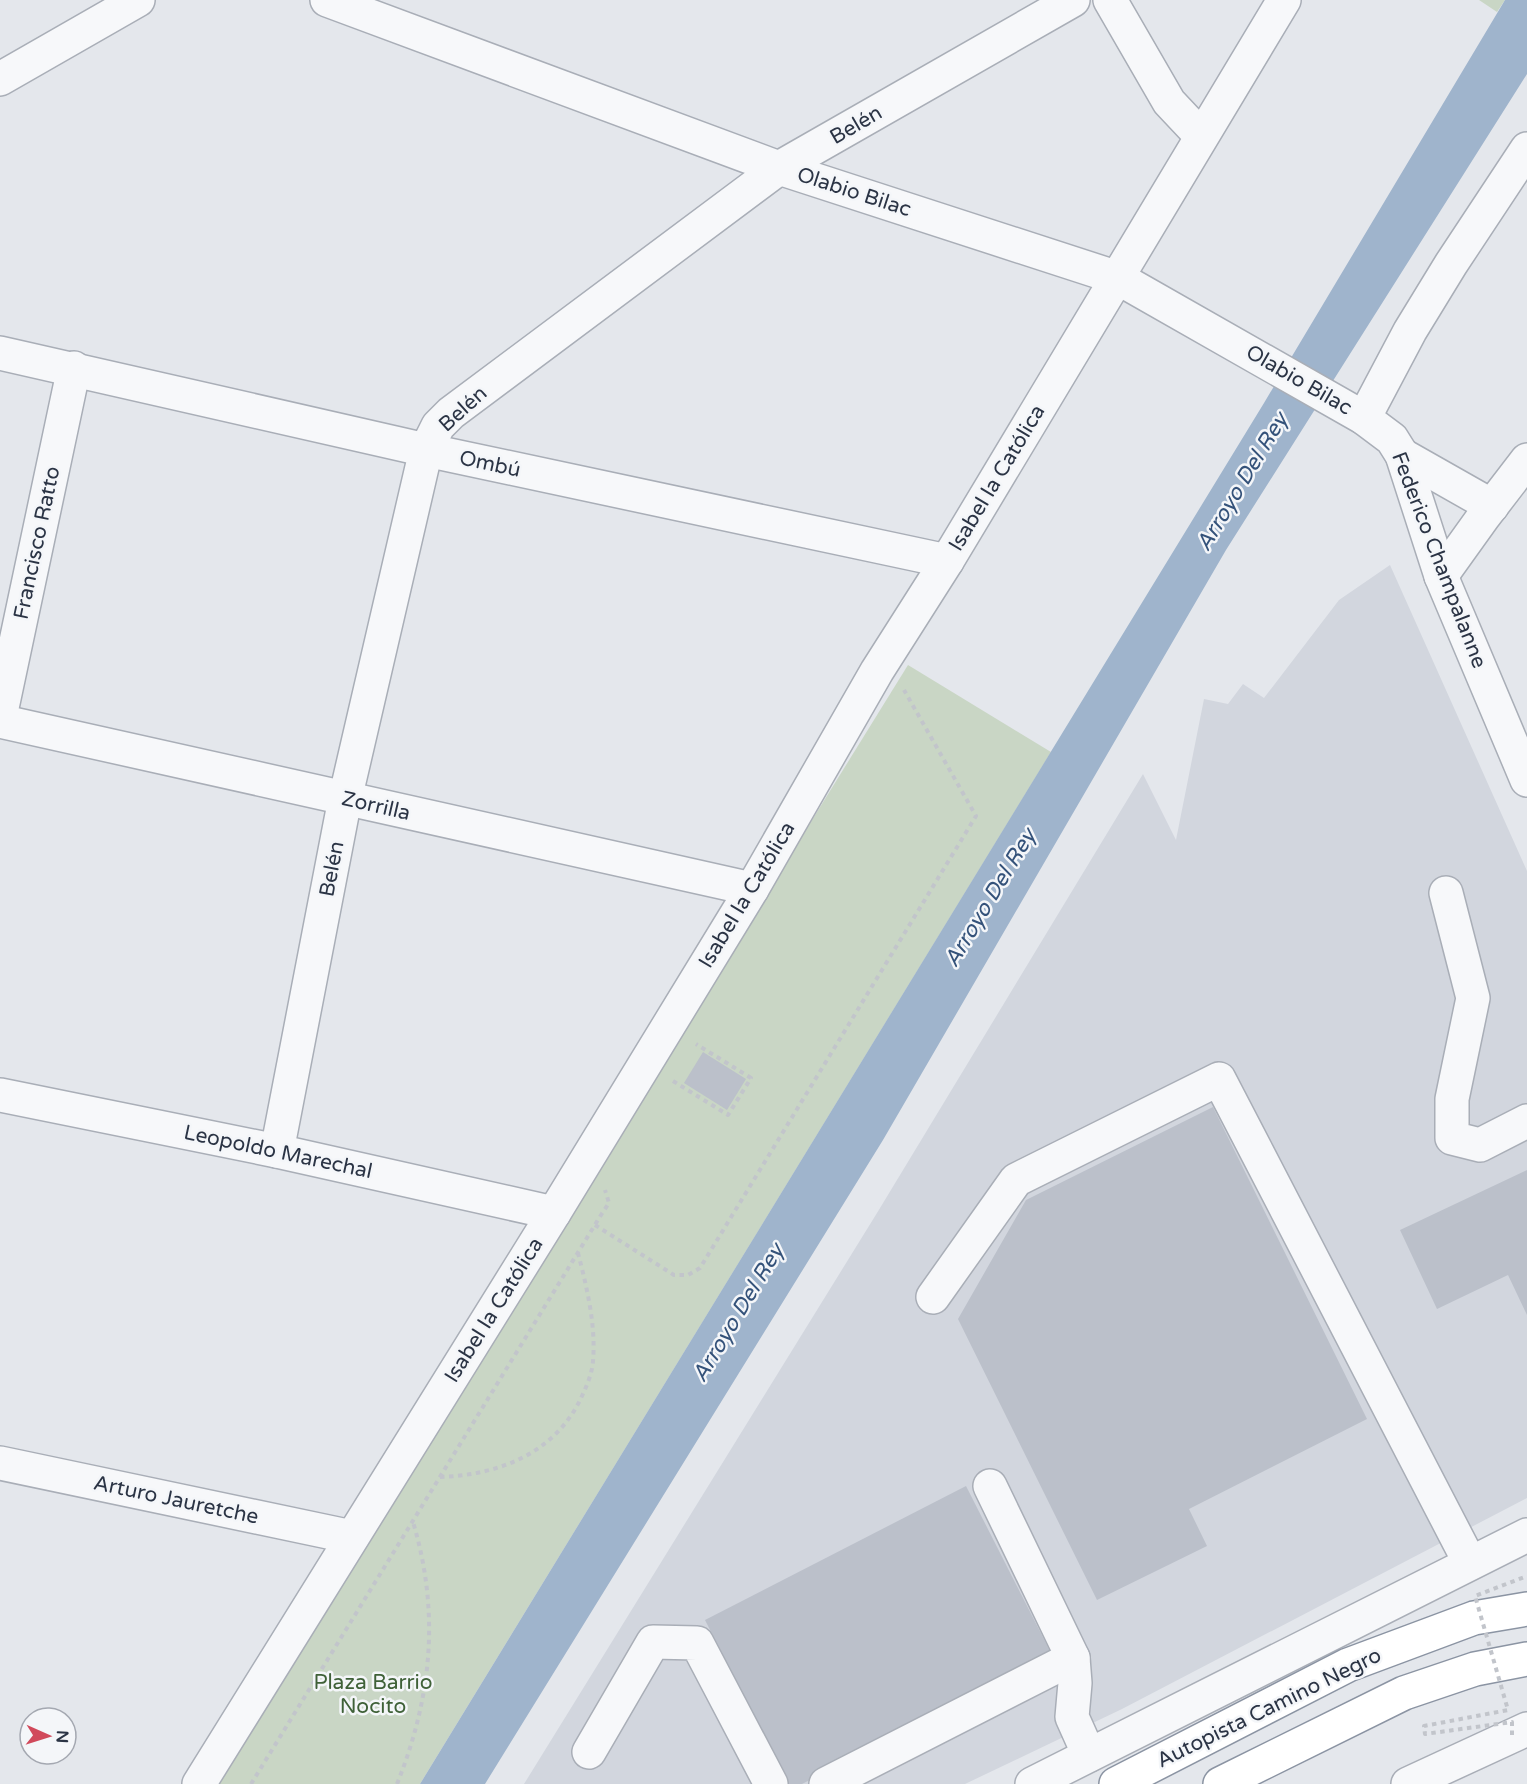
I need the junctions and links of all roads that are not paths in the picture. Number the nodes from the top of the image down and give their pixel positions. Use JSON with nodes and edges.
{"nodes":[{"id":1,"x":138,"y":0,"type":"edge"},
{"id":2,"x":327,"y":0,"type":"edge"},
{"id":3,"x":1073,"y":0,"type":"edge"},
{"id":4,"x":1110,"y":0,"type":"edge"},
{"id":5,"x":1284,"y":0,"type":"edge"},
{"id":6,"x":0,"y":80,"type":"edge"},
{"id":7,"x":1201,"y":136,"type":"junction"},
{"id":8,"x":1527,"y":149,"type":"edge"},
{"id":9,"x":779,"y":168,"type":"junction"},
{"id":10,"x":1118,"y":278,"type":"junction"},
{"id":11,"x":0,"y":352,"type":"edge"},
{"id":12,"x":74,"y":368,"type":"junction"},
{"id":13,"x":1364,"y":418,"type":"junction"},
{"id":14,"x":426,"y":450,"type":"junction"},
{"id":15,"x":1402,"y":455,"type":"junction"},
{"id":16,"x":1527,"y":460,"type":"edge"},
{"id":17,"x":1492,"y":506,"type":"junction"},
{"id":18,"x":947,"y":561,"type":"junction"},
{"id":19,"x":1441,"y":576,"type":"junction"},
{"id":20,"x":0,"y":719,"type":"edge"},
{"id":21,"x":1527,"y":780,"type":"edge"},
{"id":22,"x":345,"y":799,"type":"junction"},
{"id":23,"x":752,"y":889,"type":"junction"},
{"id":24,"x":1446,"y":893,"type":"dead end"},
{"id":25,"x":0,"y":1095,"type":"edge"},
{"id":26,"x":1527,"y":1121,"type":"edge"},
{"id":27,"x":277,"y":1150,"type":"junction"},
{"id":28,"x":554,"y":1213,"type":"junction"},
{"id":29,"x":933,"y":1297,"type":"dead end"},
{"id":30,"x":0,"y":1463,"type":"edge"},
{"id":31,"x":990,"y":1486,"type":"dead end"},
{"id":32,"x":1527,"y":1535,"type":"edge"},
{"id":33,"x":352,"y":1537,"type":"junction"},
{"id":34,"x":1470,"y":1563,"type":"junction"},
{"id":35,"x":1527,"y":1609,"type":"edge"},
{"id":36,"x":1073,"y":1658,"type":"junction"},
{"id":37,"x":1527,"y":1659,"type":"edge"},
{"id":38,"x":1520,"y":1732,"type":"edge"},
{"id":39,"x":589,"y":1752,"type":"dead end"},
{"id":40,"x":1089,"y":1755,"type":"junction"},
{"id":41,"x":199,"y":1784,"type":"edge"},
{"id":42,"x":771,"y":1784,"type":"edge"},
{"id":43,"x":826,"y":1784,"type":"edge"},
{"id":44,"x":1032,"y":1784,"type":"edge"},
{"id":45,"x":1116,"y":1784,"type":"edge"},
{"id":46,"x":1220,"y":1784,"type":"edge"},
{"id":47,"x":1408,"y":1784,"type":"edge"}],
"edges":[{"from":1,"to":6,"type":"street"},
{"from":2,"to":9,"type":"street","name":"Olabio Bilac"},
{"from":3,"to":9,"type":"street","name":"Belén"},
{"from":4,"to":7,"type":"street"},
{"from":5,"to":7,"type":"street","name":"Isabel la Católica"},
{"from":7,"to":10,"type":"street","name":"Isabel la Católica"},
{"from":8,"to":13,"type":"street"},
{"from":9,"to":10,"type":"street","name":"Olabio Bilac"},
{"from":9,"to":14,"type":"street","name":"Belén"},
{"from":10,"to":13,"type":"street","name":"Olabio Bilac"},
{"from":10,"to":18,"type":"street","name":"Isabel la Católica"},
{"from":11,"to":12,"type":"street","name":"Ombú"},
{"from":12,"to":14,"type":"street","name":"Ombú"},
{"from":12,"to":20,"type":"street","name":"Francisco Ratto"},
{"from":13,"to":15,"type":"street","name":"Federico Champalanne"},
{"from":14,"to":18,"type":"street","name":"Ombú"},
{"from":14,"to":22,"type":"street","name":"Belén"},
{"from":15,"to":17,"type":"street"},
{"from":15,"to":19,"type":"street","name":"Federico Champalanne"},
{"from":16,"to":17,"type":"street"},
{"from":17,"to":19,"type":"street"},
{"from":18,"to":23,"type":"street","name":"Isabel la Católica"},
{"from":19,"to":21,"type":"street","name":"Federico Champalanne"},
{"from":20,"to":22,"type":"street","name":"Zorrilla"},
{"from":22,"to":23,"type":"street","name":"Zorrilla"},
{"from":22,"to":27,"type":"street","name":"Belén"},
{"from":23,"to":28,"type":"street","name":"Isabel la Católica"},
{"from":24,"to":26,"type":"street"},
{"from":25,"to":27,"type":"street","name":"Leopoldo Marechal"},
{"from":27,"to":28,"type":"street","name":"Leopoldo Marechal"},
{"from":28,"to":33,"type":"street","name":"Isabel la Católica"},
{"from":29,"to":34,"type":"street"},
{"from":30,"to":33,"type":"street","name":"Arturo Jauretche"},
{"from":31,"to":36,"type":"street"},
{"from":32,"to":34,"type":"street"},
{"from":33,"to":41,"type":"street","name":"Isabel la Católica"},
{"from":34,"to":40,"type":"street"},
{"from":35,"to":45,"type":"highway","name":"Autopista Camino Negro"},
{"from":36,"to":40,"type":"street"},
{"from":36,"to":43,"type":"street"},
{"from":37,"to":46,"type":"highway"},
{"from":38,"to":47,"type":"street"},
{"from":39,"to":42,"type":"street"},
{"from":40,"to":44,"type":"street"}]}
